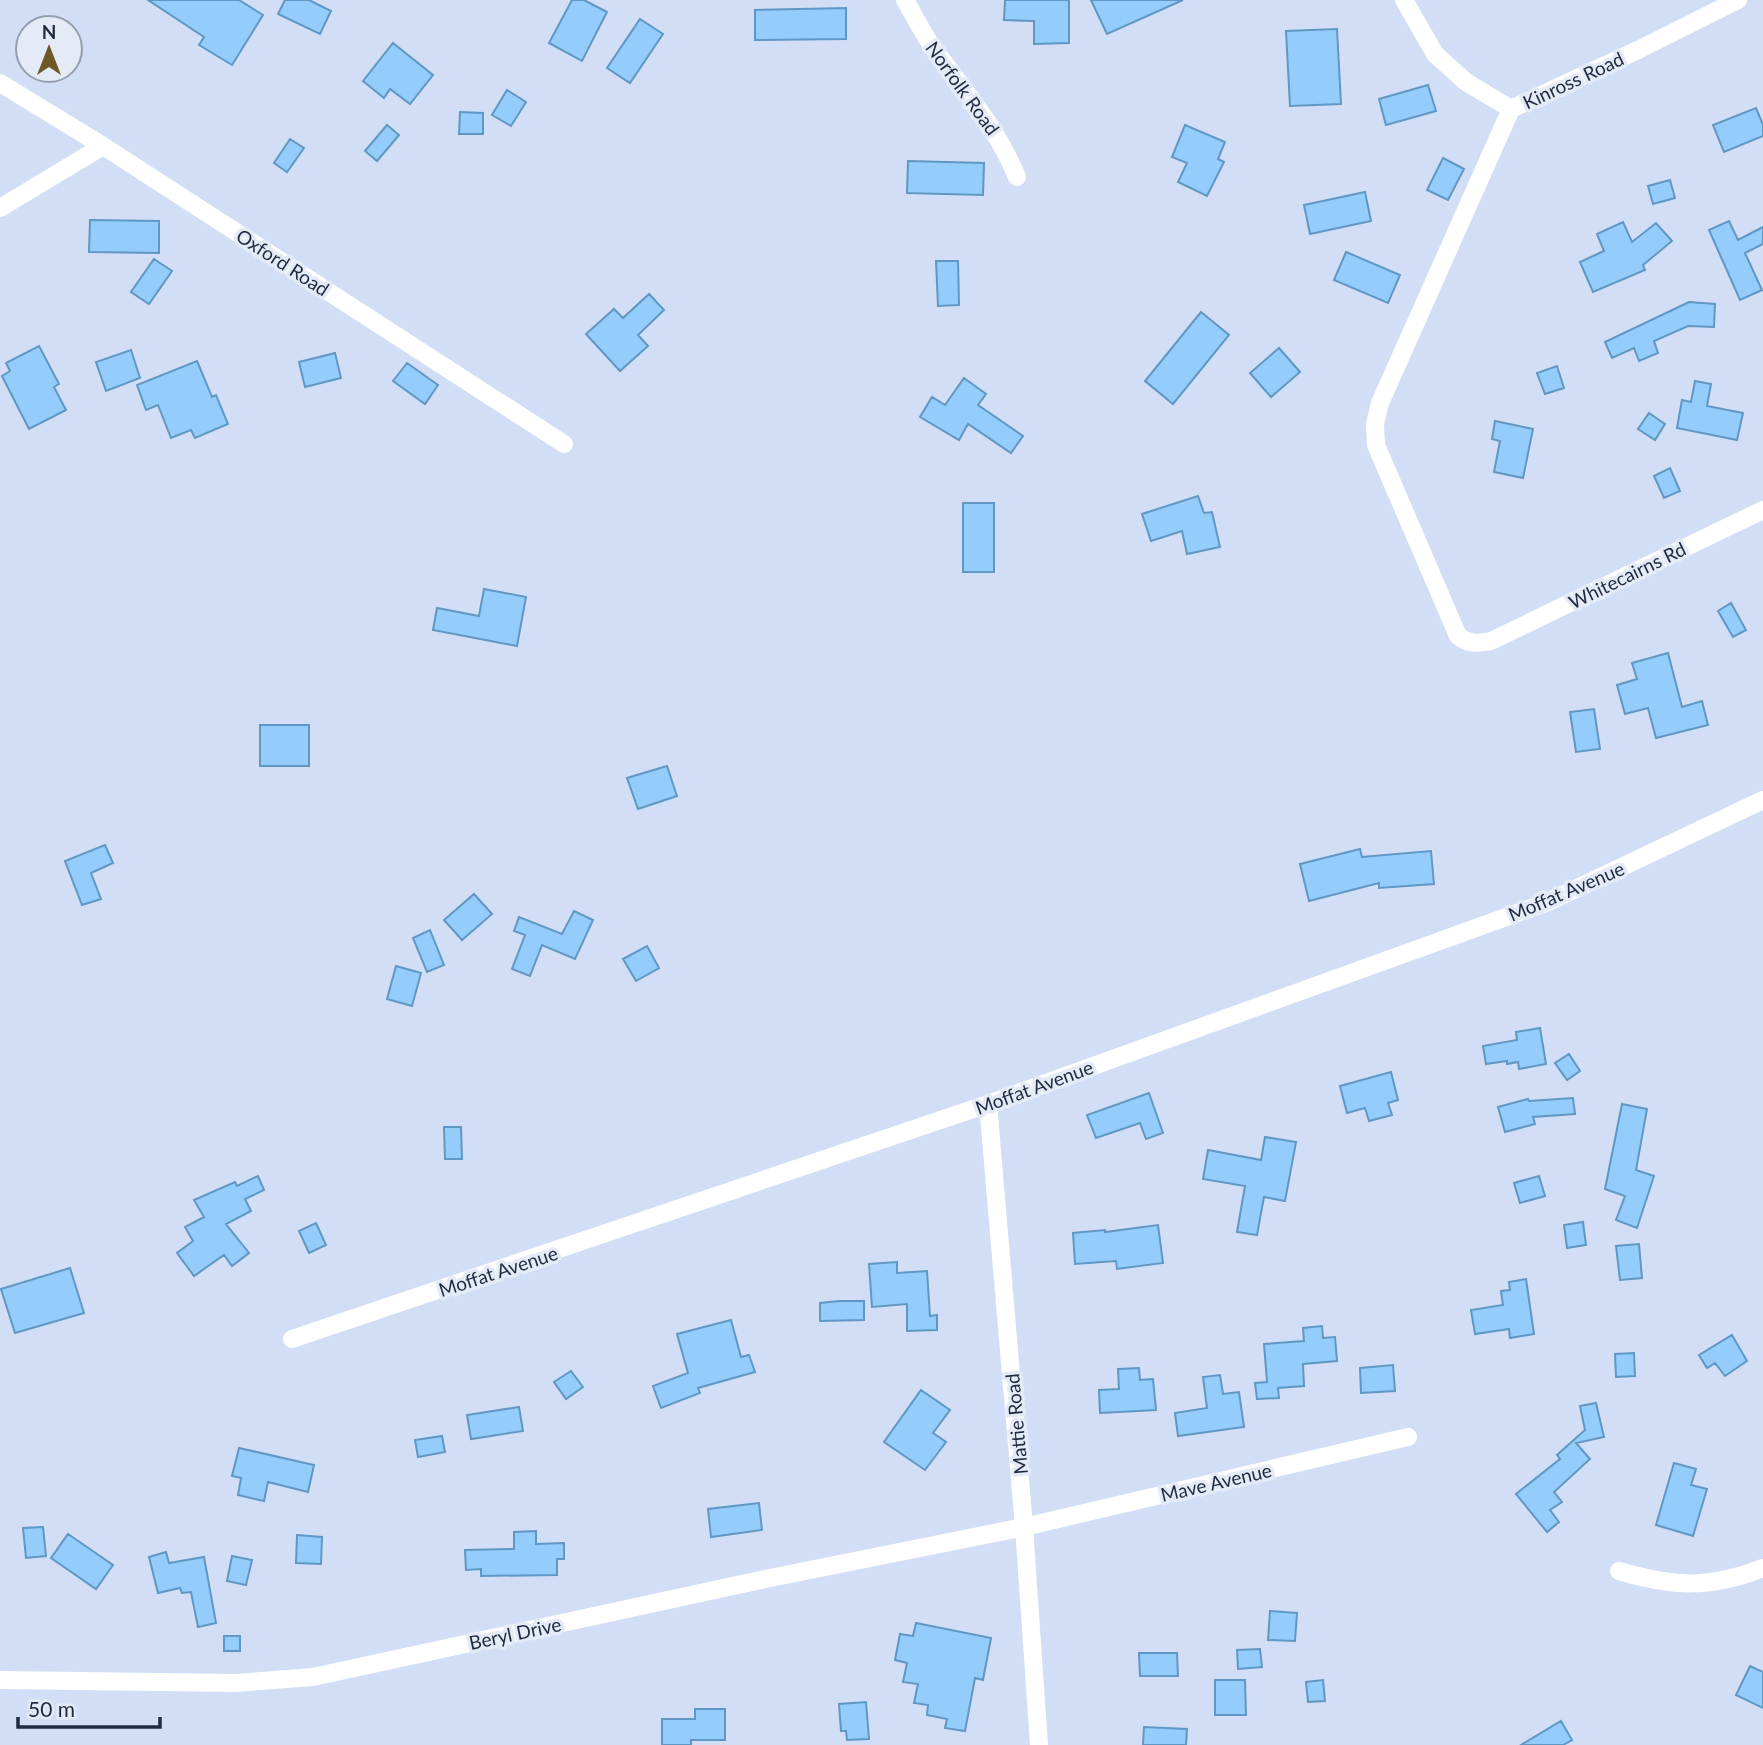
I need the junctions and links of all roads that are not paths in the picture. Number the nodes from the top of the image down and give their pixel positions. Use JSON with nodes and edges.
{"nodes":[{"id":1,"x":905,"y":0,"type":"edge"},
{"id":2,"x":1404,"y":0,"type":"edge"},
{"id":3,"x":1738,"y":0,"type":"edge"},
{"id":4,"x":0,"y":82,"type":"edge"},
{"id":5,"x":1511,"y":109,"type":"junction"},
{"id":6,"x":103,"y":146,"type":"junction"},
{"id":7,"x":1017,"y":177,"type":"dead end"},
{"id":8,"x":0,"y":208,"type":"edge"},
{"id":9,"x":564,"y":444,"type":"dead end"},
{"id":10,"x":1763,"y":510,"type":"edge"},
{"id":11,"x":1763,"y":800,"type":"edge"},
{"id":12,"x":988,"y":1104,"type":"junction"},
{"id":13,"x":292,"y":1339,"type":"dead end"},
{"id":14,"x":1408,"y":1437,"type":"dead end"},
{"id":15,"x":1024,"y":1527,"type":"junction"},
{"id":16,"x":1763,"y":1568,"type":"edge"},
{"id":17,"x":1619,"y":1571,"type":"dead end"},
{"id":18,"x":0,"y":1680,"type":"edge"},
{"id":19,"x":1040,"y":1745,"type":"edge"}],
"edges":[{"from":1,"to":7,"type":"street","name":"Norfolk Road"},
{"from":2,"to":5,"type":"street","name":"Kinross Road"},
{"from":3,"to":5,"type":"street","name":"Kinross Road"},
{"from":4,"to":6,"type":"street","name":"Oxford Road"},
{"from":5,"to":10,"type":"street","name":"Whitecairns Rd"},
{"from":6,"to":8,"type":"street"},
{"from":6,"to":9,"type":"street","name":"Oxford Road"},
{"from":11,"to":12,"type":"street","name":"Moffat Avenue"},
{"from":12,"to":13,"type":"street","name":"Moffat Avenue"},
{"from":12,"to":15,"type":"street","name":"Mattie Road"},
{"from":14,"to":15,"type":"street","name":"Mave Avenue"},
{"from":15,"to":18,"type":"street","name":"Beryl Drive"},
{"from":15,"to":19,"type":"street","name":"Mattie Road"},
{"from":16,"to":17,"type":"street"}]}
